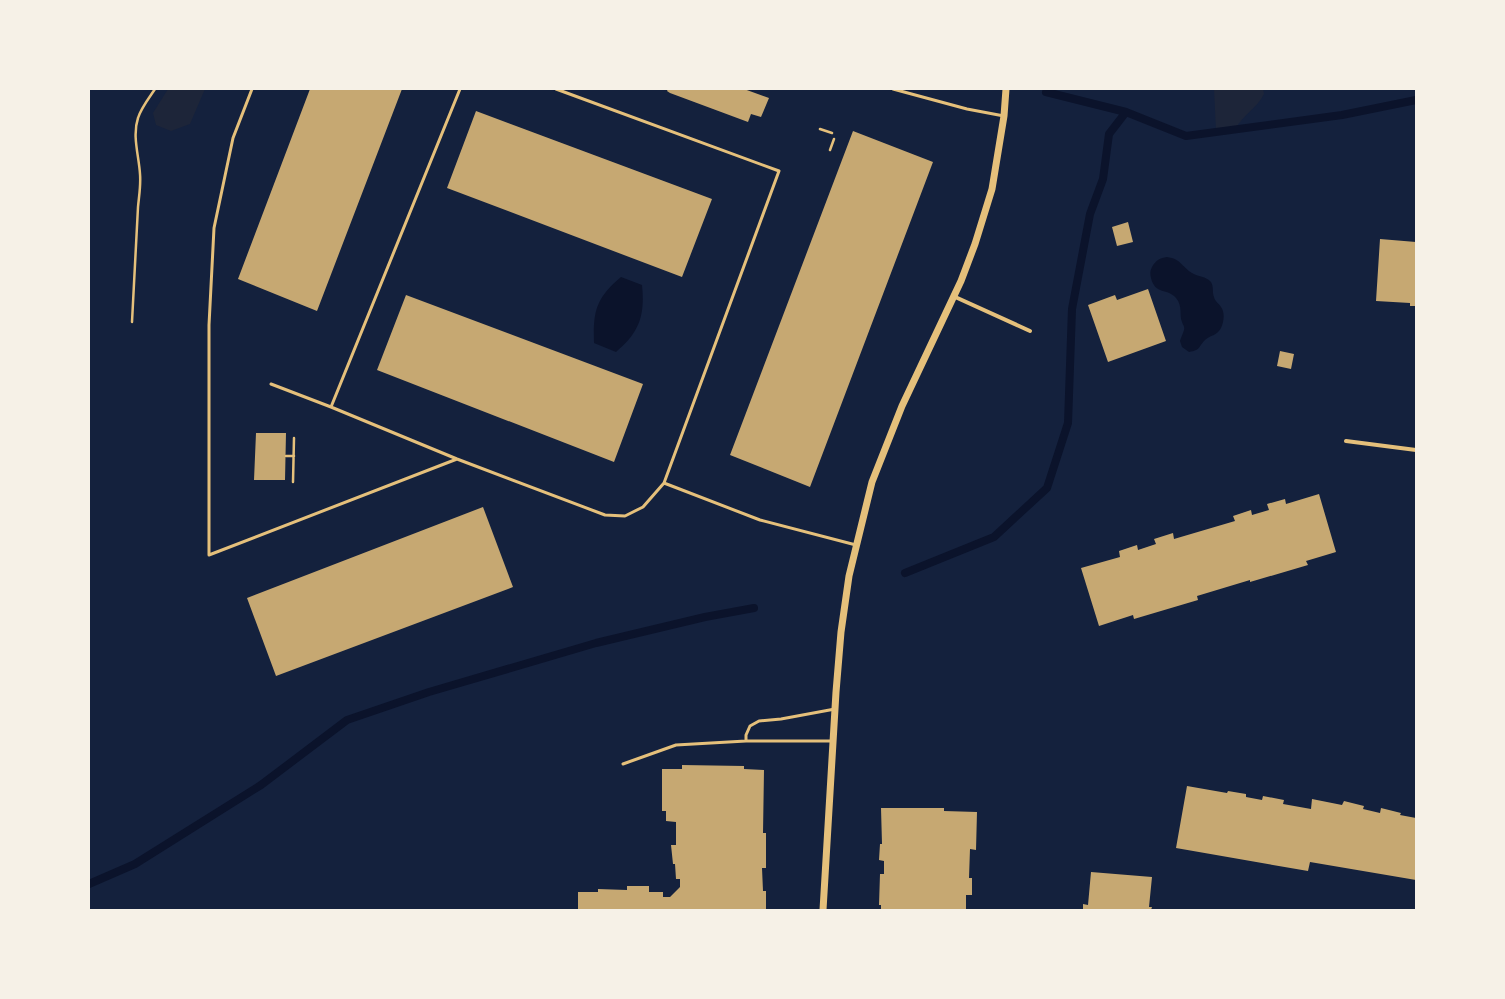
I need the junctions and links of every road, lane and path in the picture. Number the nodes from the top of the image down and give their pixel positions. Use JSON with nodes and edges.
{"nodes":[{"id":1,"x":155,"y":89,"type":"edge"},
{"id":2,"x":252,"y":89,"type":"edge"},
{"id":3,"x":460,"y":89,"type":"edge"},
{"id":4,"x":556,"y":89,"type":"edge"},
{"id":5,"x":893,"y":89,"type":"edge"},
{"id":6,"x":1006,"y":89,"type":"edge"},
{"id":7,"x":1004,"y":116,"type":"junction"},
{"id":8,"x":820,"y":129,"type":"dead end"},
{"id":9,"x":832,"y":133,"type":"dead end"},
{"id":10,"x":834,"y":139,"type":"dead end"},
{"id":11,"x":830,"y":150,"type":"dead end"},
{"id":12,"x":954,"y":296,"type":"junction"},
{"id":13,"x":132,"y":322,"type":"dead end"},
{"id":14,"x":1030,"y":331,"type":"dead end"},
{"id":15,"x":271,"y":384,"type":"dead end"},
{"id":16,"x":331,"y":407,"type":"junction"},
{"id":17,"x":294,"y":438,"type":"dead end"},
{"id":18,"x":1346,"y":441,"type":"dead end"},
{"id":19,"x":1416,"y":450,"type":"edge"},
{"id":20,"x":286,"y":456,"type":"dead end"},
{"id":21,"x":294,"y":456,"type":"junction"},
{"id":22,"x":457,"y":459,"type":"junction"},
{"id":23,"x":293,"y":482,"type":"dead end"},
{"id":24,"x":664,"y":483,"type":"junction"},
{"id":25,"x":856,"y":545,"type":"junction"},
{"id":26,"x":835,"y":709,"type":"junction"},
{"id":27,"x":746,"y":741,"type":"junction"},
{"id":28,"x":833,"y":741,"type":"junction"},
{"id":29,"x":623,"y":764,"type":"dead end"},
{"id":30,"x":823,"y":910,"type":"edge"}],
"edges":[{"from":1,"to":13,"type":"path"},
{"from":2,"to":22,"type":"lane"},
{"from":3,"to":16,"type":"lane"},
{"from":4,"to":24,"type":"lane"},
{"from":5,"to":7,"type":"lane"},
{"from":6,"to":7,"type":"street"},
{"from":7,"to":12,"type":"street"},
{"from":8,"to":9,"type":"path"},
{"from":10,"to":11,"type":"path"},
{"from":12,"to":14,"type":"street"},
{"from":12,"to":25,"type":"street"},
{"from":15,"to":16,"type":"lane"},
{"from":16,"to":22,"type":"lane"},
{"from":17,"to":21,"type":"path"},
{"from":18,"to":19,"type":"street"},
{"from":20,"to":21,"type":"path"},
{"from":21,"to":23,"type":"path"},
{"from":22,"to":24,"type":"lane"},
{"from":24,"to":25,"type":"lane"},
{"from":25,"to":26,"type":"street"},
{"from":26,"to":27,"type":"lane"},
{"from":26,"to":28,"type":"street"},
{"from":27,"to":28,"type":"lane"},
{"from":27,"to":29,"type":"lane"},
{"from":28,"to":30,"type":"street"}]}
